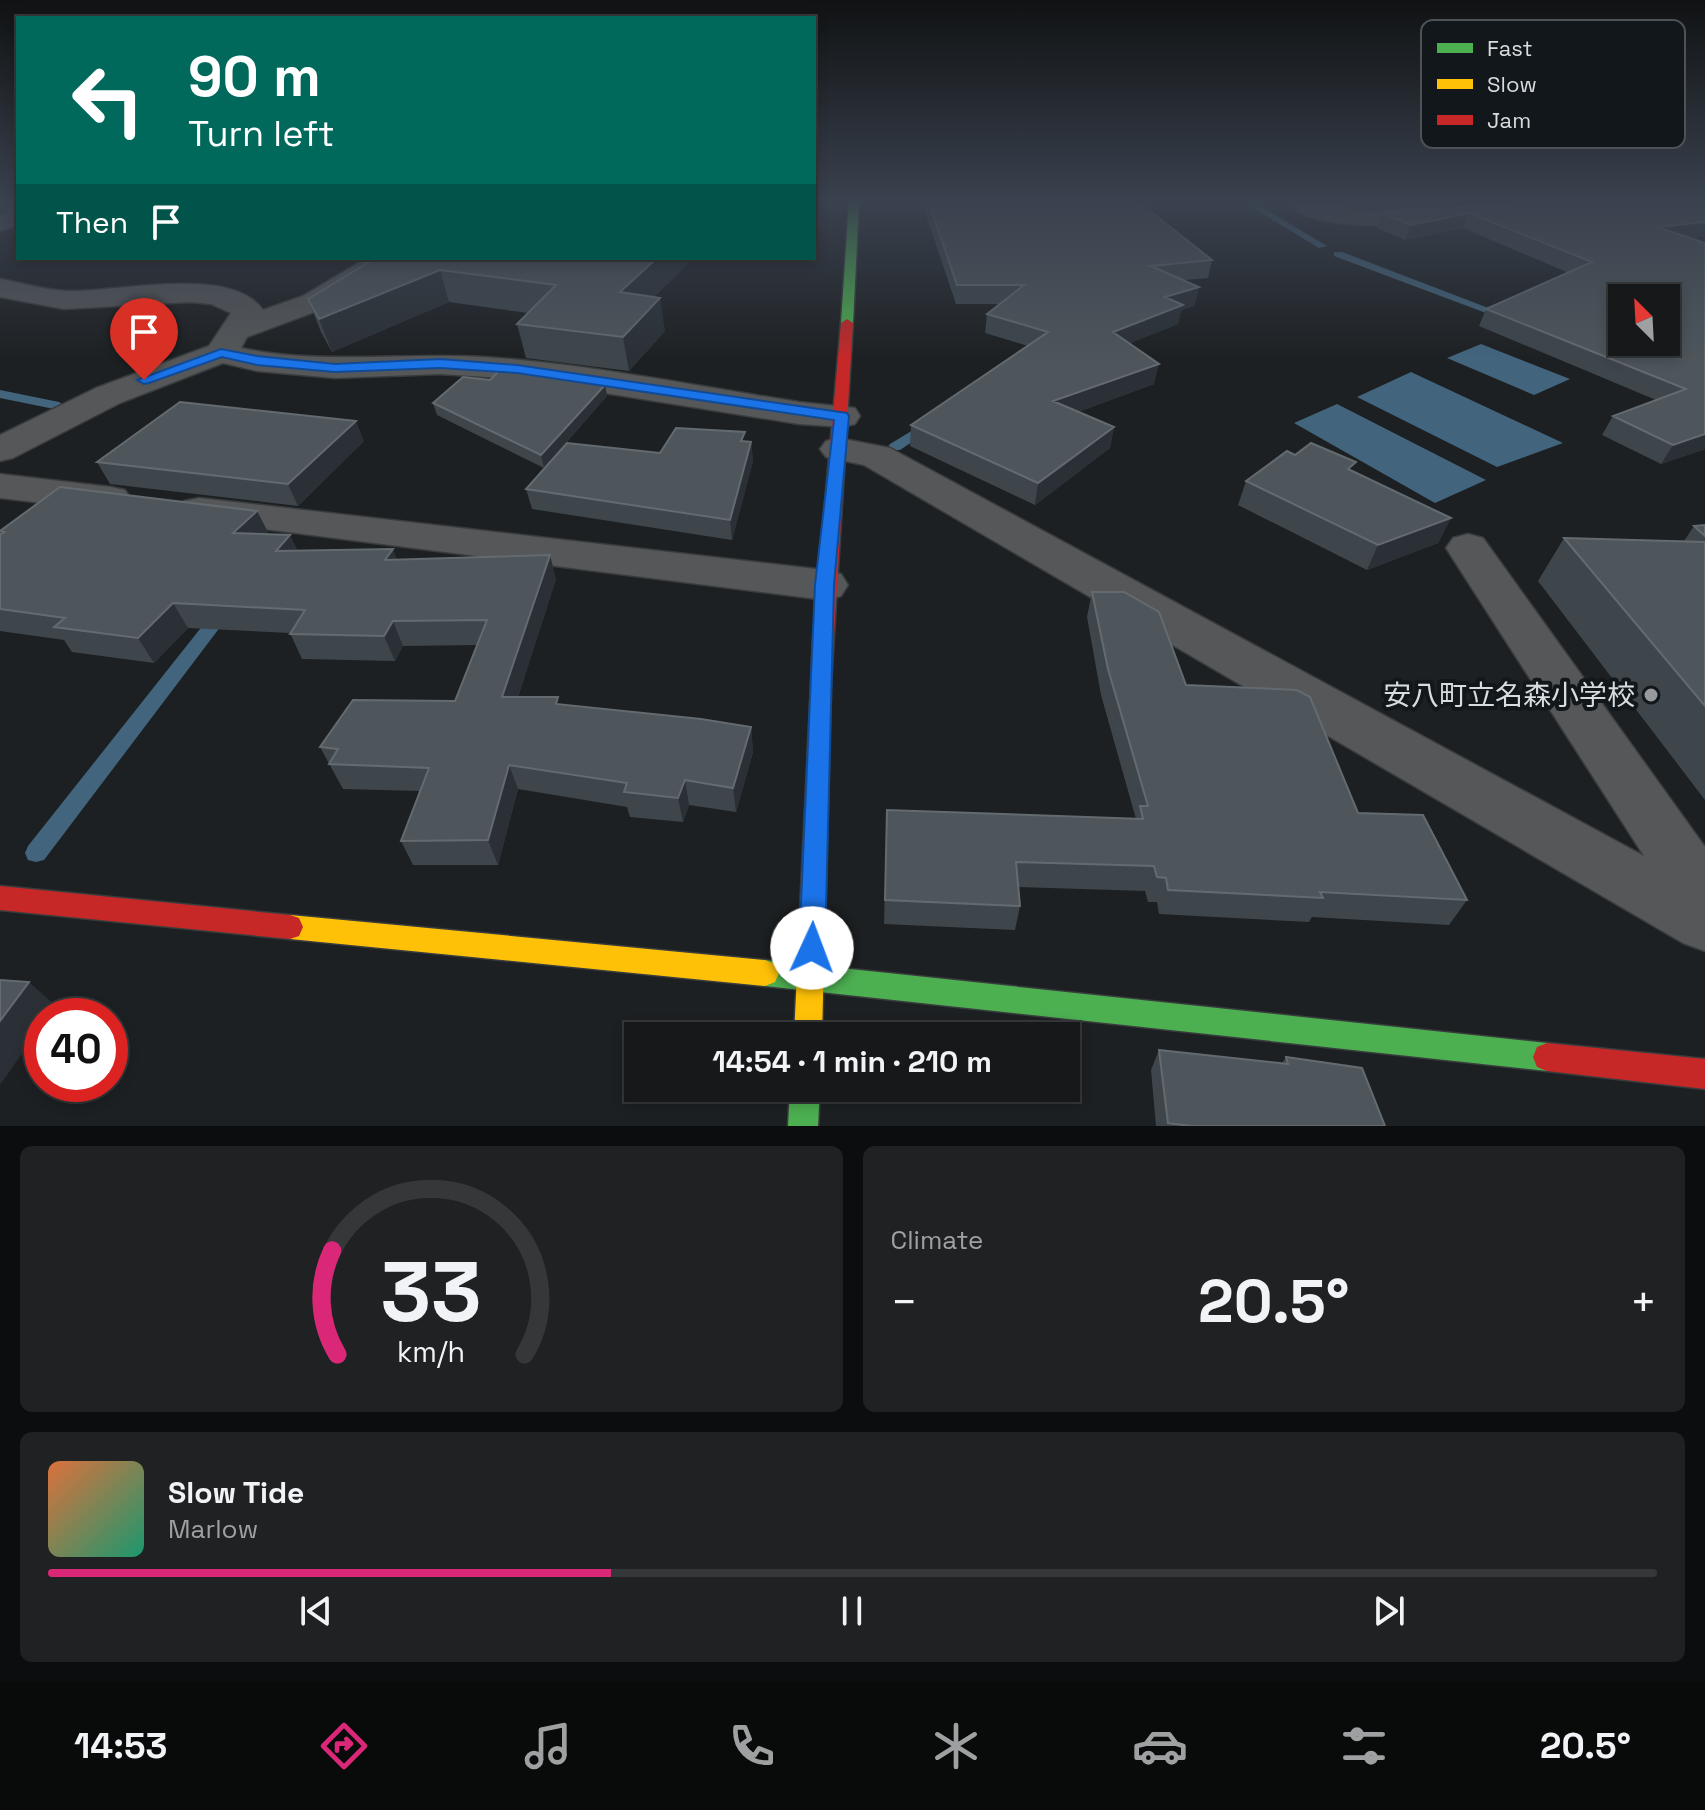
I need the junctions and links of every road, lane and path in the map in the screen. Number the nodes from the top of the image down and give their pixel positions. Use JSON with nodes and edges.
{"nodes":[{"id":1,"x":851,"y":256,"type":"edge"},
{"id":2,"x":383,"y":260,"type":"edge"},
{"id":3,"x":0,"y":288,"type":"edge"},
{"id":4,"x":230,"y":342,"type":"junction"},
{"id":5,"x":840,"y":432,"type":"junction"},
{"id":6,"x":0,"y":450,"type":"edge"},
{"id":7,"x":0,"y":486,"type":"edge"},
{"id":8,"x":1468,"y":548,"type":"dead end"},
{"id":9,"x":825,"y":585,"type":"junction"},
{"id":10,"x":1705,"y":897,"type":"edge"},
{"id":11,"x":0,"y":898,"type":"edge"},
{"id":12,"x":1705,"y":922,"type":"edge"},
{"id":13,"x":811,"y":978,"type":"junction"},
{"id":14,"x":809,"y":1022,"type":"edge"},
{"id":15,"x":1705,"y":1074,"type":"edge"},
{"id":16,"x":804,"y":1102,"type":"edge"},
{"id":17,"x":803,"y":1126,"type":"edge"}],
"edges":[{"from":1,"to":5,"type":"street"},
{"from":2,"to":4,"type":"street"},
{"from":3,"to":4,"type":"street"},
{"from":4,"to":5,"type":"street"},
{"from":4,"to":6,"type":"street"},
{"from":5,"to":9,"type":"street"},
{"from":5,"to":12,"type":"street"},
{"from":7,"to":9,"type":"street"},
{"from":8,"to":10,"type":"street"},
{"from":9,"to":13,"type":"street"},
{"from":11,"to":13,"type":"street"},
{"from":13,"to":14,"type":"street"},
{"from":13,"to":15,"type":"street"},
{"from":16,"to":17,"type":"street"}]}
